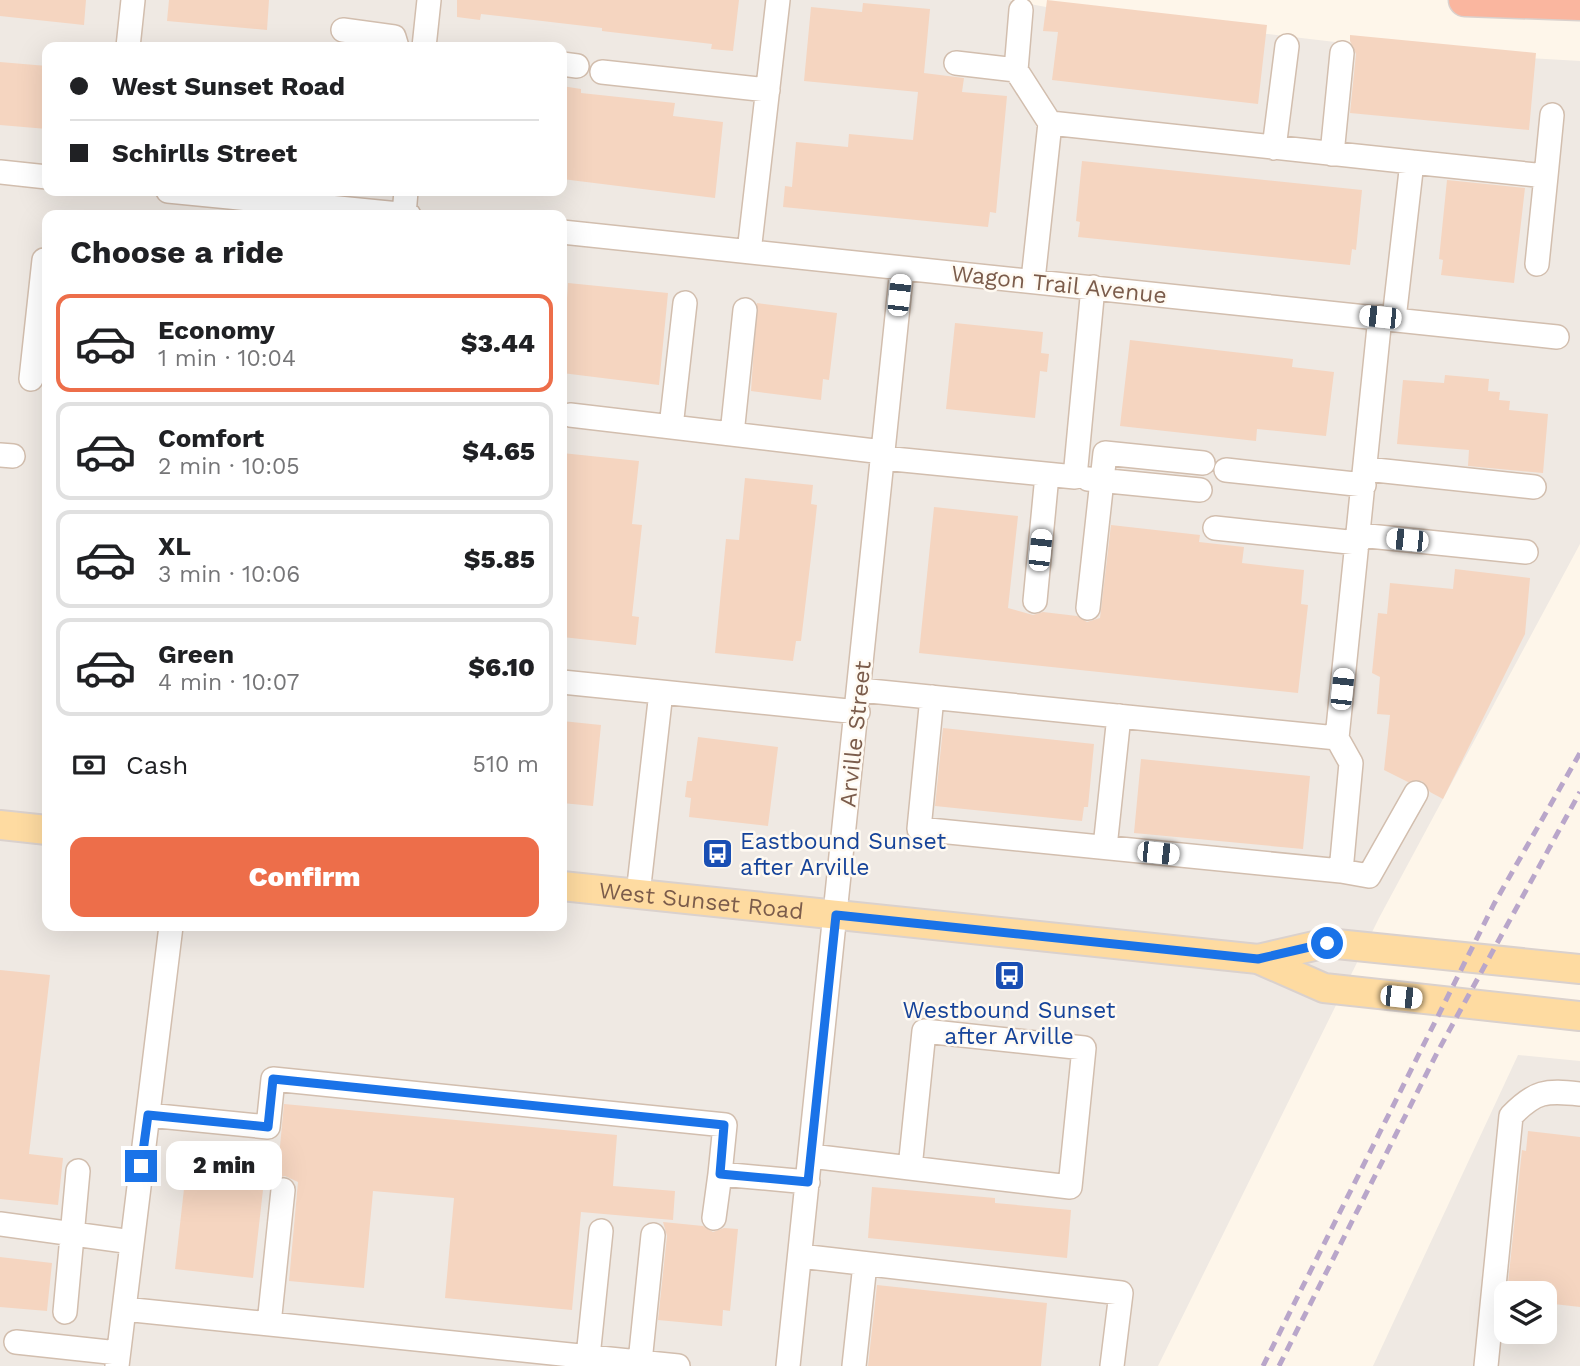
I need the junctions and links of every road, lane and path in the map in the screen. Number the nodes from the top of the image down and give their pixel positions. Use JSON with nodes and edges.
{"nodes":[{"id":1,"x":133,"y":0,"type":"edge"},
{"id":2,"x":429,"y":0,"type":"edge"},
{"id":3,"x":778,"y":0,"type":"edge"},
{"id":4,"x":1465,"y":0,"type":"edge"},
{"id":5,"x":1580,"y":4,"type":"edge"},
{"id":6,"x":1021,"y":10,"type":"dead end"},
{"id":7,"x":343,"y":30,"type":"dead end"},
{"id":8,"x":129,"y":42,"type":"edge"},
{"id":9,"x":396,"y":42,"type":"edge"},
{"id":10,"x":425,"y":42,"type":"edge"},
{"id":11,"x":1287,"y":46,"type":"dead end"},
{"id":12,"x":1342,"y":53,"type":"dead end"},
{"id":13,"x":956,"y":63,"type":"dead end"},
{"id":14,"x":1016,"y":70,"type":"junction"},
{"id":15,"x":603,"y":72,"type":"dead end"},
{"id":16,"x":768,"y":90,"type":"junction"},
{"id":17,"x":1552,"y":115,"type":"dead end"},
{"id":18,"x":1050,"y":123,"type":"junction"},
{"id":19,"x":1274,"y":148,"type":"junction"},
{"id":20,"x":1332,"y":154,"type":"junction"},
{"id":21,"x":1412,"y":162,"type":"junction"},
{"id":22,"x":0,"y":172,"type":"edge"},
{"id":23,"x":42,"y":176,"type":"edge"},
{"id":24,"x":1546,"y":176,"type":"junction"},
{"id":25,"x":217,"y":196,"type":"edge"},
{"id":26,"x":355,"y":210,"type":"edge"},
{"id":27,"x":567,"y":233,"type":"edge"},
{"id":28,"x":749,"y":252,"type":"junction"},
{"id":29,"x":1537,"y":264,"type":"dead end"},
{"id":30,"x":902,"y":268,"type":"junction"},
{"id":31,"x":42,"y":278,"type":"edge"},
{"id":32,"x":1033,"y":280,"type":"junction"},
{"id":33,"x":1093,"y":287,"type":"junction"},
{"id":34,"x":685,"y":303,"type":"dead end"},
{"id":35,"x":745,"y":310,"type":"dead end"},
{"id":36,"x":1387,"y":318,"type":"junction"},
{"id":37,"x":1557,"y":337,"type":"dead end"},
{"id":38,"x":31,"y":379,"type":"dead end"},
{"id":39,"x":570,"y":415,"type":"dead end"},
{"id":40,"x":671,"y":427,"type":"junction"},
{"id":41,"x":732,"y":434,"type":"junction"},
{"id":42,"x":883,"y":455,"type":"junction"},
{"id":43,"x":1203,"y":463,"type":"dead end"},
{"id":44,"x":1226,"y":470,"type":"dead end"},
{"id":45,"x":1047,"y":475,"type":"junction"},
{"id":46,"x":1075,"y":477,"type":"junction"},
{"id":47,"x":1365,"y":477,"type":"junction"},
{"id":48,"x":1102,"y":480,"type":"junction"},
{"id":49,"x":1534,"y":487,"type":"dead end"},
{"id":50,"x":1200,"y":490,"type":"dead end"},
{"id":51,"x":1215,"y":528,"type":"dead end"},
{"id":52,"x":1358,"y":539,"type":"junction"},
{"id":53,"x":1527,"y":552,"type":"dead end"},
{"id":54,"x":1035,"y":601,"type":"dead end"},
{"id":55,"x":1088,"y":608,"type":"dead end"},
{"id":56,"x":567,"y":683,"type":"edge"},
{"id":57,"x":661,"y":692,"type":"junction"},
{"id":58,"x":933,"y":697,"type":"junction"},
{"id":59,"x":859,"y":701,"type":"junction"},
{"id":60,"x":1119,"y":716,"type":"junction"},
{"id":61,"x":1337,"y":738,"type":"junction"},
{"id":62,"x":1416,"y":793,"type":"dead end"},
{"id":63,"x":0,"y":825,"type":"edge"},
{"id":64,"x":42,"y":829,"type":"edge"},
{"id":65,"x":1105,"y":847,"type":"junction"},
{"id":66,"x":1341,"y":871,"type":"junction"},
{"id":67,"x":567,"y":887,"type":"edge"},
{"id":68,"x":638,"y":894,"type":"junction"},
{"id":69,"x":836,"y":915,"type":"junction"},
{"id":70,"x":170,"y":931,"type":"edge"},
{"id":71,"x":1258,"y":959,"type":"junction"},
{"id":72,"x":1580,"y":970,"type":"edge"},
{"id":73,"x":1580,"y":1016,"type":"edge"},
{"id":74,"x":1580,"y":1094,"type":"edge"},
{"id":75,"x":148,"y":1115,"type":"junction"},
{"id":76,"x":810,"y":1157,"type":"junction"},
{"id":77,"x":910,"y":1168,"type":"junction"},
{"id":78,"x":78,"y":1171,"type":"dead end"},
{"id":79,"x":720,"y":1174,"type":"junction"},
{"id":80,"x":808,"y":1182,"type":"junction"},
{"id":81,"x":283,"y":1190,"type":"dead end"},
{"id":82,"x":714,"y":1218,"type":"dead end"},
{"id":83,"x":0,"y":1224,"type":"edge"},
{"id":84,"x":600,"y":1231,"type":"dead end"},
{"id":85,"x":653,"y":1236,"type":"dead end"},
{"id":86,"x":0,"y":1237,"type":"edge"},
{"id":87,"x":71,"y":1240,"type":"junction"},
{"id":88,"x":132,"y":1242,"type":"junction"},
{"id":89,"x":800,"y":1256,"type":"junction"},
{"id":90,"x":865,"y":1264,"type":"junction"},
{"id":91,"x":124,"y":1309,"type":"junction"},
{"id":92,"x":65,"y":1312,"type":"dead end"},
{"id":93,"x":269,"y":1324,"type":"junction"},
{"id":94,"x":16,"y":1342,"type":"dead end"},
{"id":95,"x":588,"y":1357,"type":"junction"},
{"id":96,"x":118,"y":1360,"type":"edge"},
{"id":97,"x":640,"y":1362,"type":"junction"},
{"id":98,"x":678,"y":1366,"type":"edge"},
{"id":99,"x":788,"y":1366,"type":"edge"},
{"id":100,"x":854,"y":1366,"type":"edge"},
{"id":101,"x":1112,"y":1366,"type":"edge"},
{"id":102,"x":1486,"y":1366,"type":"edge"}],
"edges":[{"from":1,"to":8,"type":"street"},
{"from":2,"to":10,"type":"street"},
{"from":3,"to":16,"type":"street"},
{"from":4,"to":5,"type":"highway"},
{"from":6,"to":14,"type":"street"},
{"from":7,"to":9,"type":"street"},
{"from":11,"to":19,"type":"street"},
{"from":12,"to":20,"type":"street"},
{"from":13,"to":14,"type":"street"},
{"from":14,"to":18,"type":"street"},
{"from":15,"to":16,"type":"street"},
{"from":16,"to":28,"type":"street"},
{"from":17,"to":24,"type":"street"},
{"from":18,"to":19,"type":"street"},
{"from":18,"to":32,"type":"street"},
{"from":19,"to":20,"type":"street"},
{"from":20,"to":21,"type":"street"},
{"from":21,"to":24,"type":"street"},
{"from":21,"to":36,"type":"street"},
{"from":22,"to":23,"type":"street"},
{"from":24,"to":29,"type":"street"},
{"from":25,"to":26,"type":"street"},
{"from":27,"to":28,"type":"street","name":"Wagon Trail Avenue"},
{"from":28,"to":30,"type":"street","name":"Wagon Trail Avenue"},
{"from":30,"to":32,"type":"street","name":"Wagon Trail Avenue"},
{"from":30,"to":42,"type":"street","name":"Arville Street"},
{"from":31,"to":38,"type":"street"},
{"from":32,"to":33,"type":"street","name":"Wagon Trail Avenue"},
{"from":33,"to":36,"type":"street","name":"Wagon Trail Avenue"},
{"from":33,"to":46,"type":"street"},
{"from":34,"to":40,"type":"street"},
{"from":35,"to":41,"type":"street"},
{"from":36,"to":37,"type":"street","name":"Wagon Trail Avenue"},
{"from":36,"to":47,"type":"street"},
{"from":39,"to":40,"type":"street"},
{"from":40,"to":41,"type":"street"},
{"from":41,"to":42,"type":"street"},
{"from":42,"to":45,"type":"street"},
{"from":42,"to":59,"type":"street","name":"Arville Street"},
{"from":43,"to":48,"type":"street"},
{"from":44,"to":47,"type":"street"},
{"from":45,"to":46,"type":"street"},
{"from":45,"to":54,"type":"street"},
{"from":46,"to":48,"type":"street"},
{"from":47,"to":49,"type":"street"},
{"from":47,"to":52,"type":"street"},
{"from":48,"to":50,"type":"street"},
{"from":48,"to":55,"type":"street"},
{"from":51,"to":52,"type":"street"},
{"from":52,"to":53,"type":"street"},
{"from":52,"to":61,"type":"street"},
{"from":56,"to":57,"type":"street"},
{"from":57,"to":59,"type":"street"},
{"from":57,"to":68,"type":"street"},
{"from":58,"to":59,"type":"street"},
{"from":58,"to":60,"type":"street"},
{"from":58,"to":65,"type":"street"},
{"from":59,"to":69,"type":"street","name":"Arville Street"},
{"from":60,"to":61,"type":"street"},
{"from":60,"to":65,"type":"street"},
{"from":61,"to":66,"type":"street"},
{"from":62,"to":66,"type":"street"},
{"from":63,"to":64,"type":"main road"},
{"from":65,"to":66,"type":"street"},
{"from":67,"to":68,"type":"main road","name":"West Sunset Road"},
{"from":68,"to":69,"type":"main road","name":"West Sunset Road"},
{"from":69,"to":71,"type":"main road","name":"West Sunset Road"},
{"from":69,"to":76,"type":"street","name":"Arville Street"},
{"from":70,"to":75,"type":"street"},
{"from":71,"to":72,"type":"main road","name":"West Sunset Road"},
{"from":71,"to":73,"type":"main road","name":"West Sunset Road"},
{"from":74,"to":102,"type":"street"},
{"from":75,"to":79,"type":"street"},
{"from":75,"to":88,"type":"street"},
{"from":76,"to":77,"type":"street"},
{"from":76,"to":80,"type":"street","name":"Arville Street"},
{"from":77,"to":77,"type":"street"},
{"from":78,"to":87,"type":"street"},
{"from":79,"to":80,"type":"street"},
{"from":79,"to":82,"type":"street"},
{"from":80,"to":89,"type":"street","name":"Arville Street"},
{"from":81,"to":93,"type":"street"},
{"from":83,"to":87,"type":"street"},
{"from":84,"to":95,"type":"street"},
{"from":85,"to":97,"type":"street"},
{"from":86,"to":87,"type":"street"},
{"from":87,"to":88,"type":"street"},
{"from":87,"to":92,"type":"street"},
{"from":88,"to":91,"type":"street"},
{"from":89,"to":90,"type":"street"},
{"from":89,"to":99,"type":"street","name":"Arville Street"},
{"from":90,"to":100,"type":"street"},
{"from":90,"to":101,"type":"street"},
{"from":91,"to":93,"type":"street"},
{"from":91,"to":96,"type":"street"},
{"from":93,"to":95,"type":"street"},
{"from":94,"to":96,"type":"street"},
{"from":95,"to":97,"type":"street"},
{"from":97,"to":98,"type":"street"}]}
